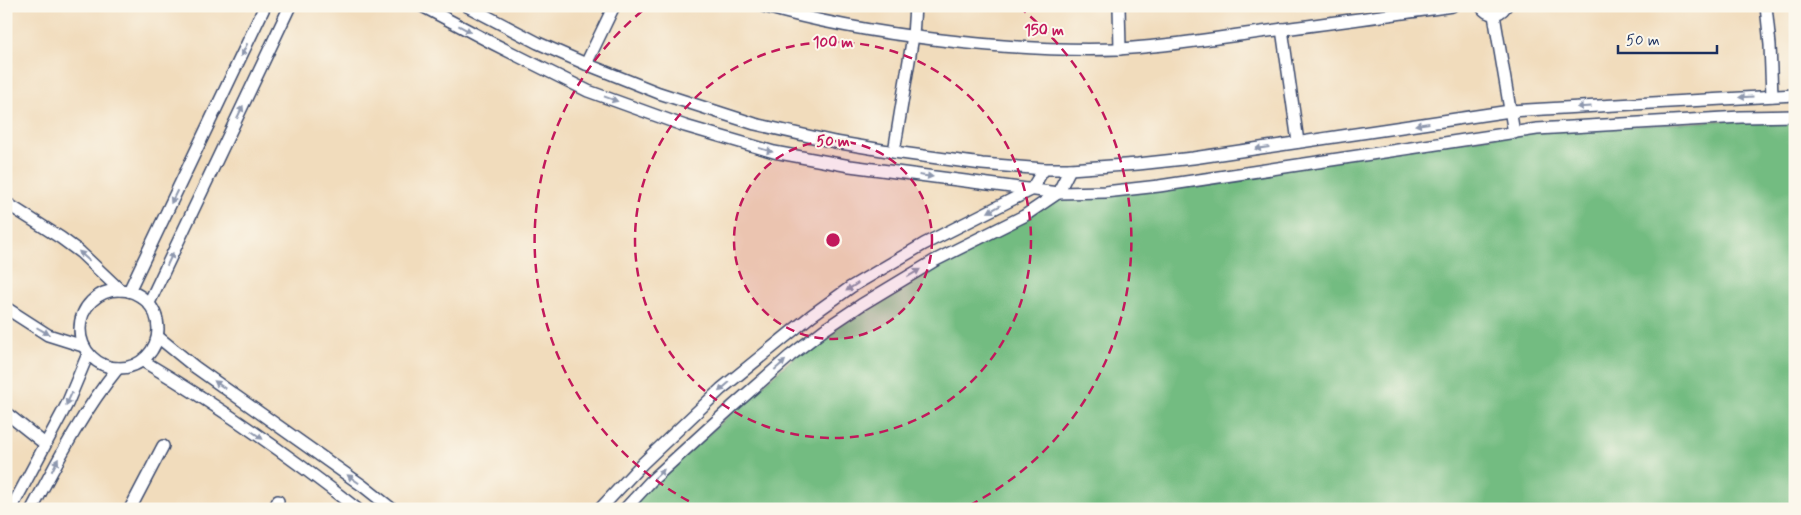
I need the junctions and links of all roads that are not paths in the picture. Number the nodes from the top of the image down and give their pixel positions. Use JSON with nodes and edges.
{"nodes":[{"id":1,"x":265,"y":6,"type":"edge"},
{"id":2,"x":290,"y":6,"type":"edge"},
{"id":3,"x":422,"y":6,"type":"edge"},
{"id":4,"x":467,"y":6,"type":"edge"},
{"id":5,"x":614,"y":6,"type":"edge"},
{"id":6,"x":763,"y":6,"type":"edge"},
{"id":7,"x":915,"y":6,"type":"edge"},
{"id":8,"x":1119,"y":6,"type":"edge"},
{"id":9,"x":1452,"y":6,"type":"edge"},
{"id":10,"x":1481,"y":6,"type":"edge"},
{"id":11,"x":1506,"y":6,"type":"edge"},
{"id":12,"x":1766,"y":6,"type":"edge"},
{"id":13,"x":1419,"y":9,"type":"edge"},
{"id":14,"x":1494,"y":15,"type":"junction"},
{"id":15,"x":1282,"y":29,"type":"junction"},
{"id":16,"x":912,"y":36,"type":"junction"},
{"id":17,"x":1120,"y":49,"type":"junction"},
{"id":18,"x":586,"y":64,"type":"junction"},
{"id":19,"x":1795,"y":95,"type":"edge"},
{"id":20,"x":1772,"y":96,"type":"junction"},
{"id":21,"x":1510,"y":111,"type":"junction"},
{"id":22,"x":1795,"y":116,"type":"edge"},
{"id":23,"x":1514,"y":133,"type":"junction"},
{"id":24,"x":1298,"y":142,"type":"junction"},
{"id":25,"x":894,"y":152,"type":"junction"},
{"id":26,"x":1044,"y":169,"type":"junction"},
{"id":27,"x":1070,"y":169,"type":"junction"},
{"id":28,"x":1031,"y":190,"type":"junction"},
{"id":29,"x":1058,"y":192,"type":"junction"},
{"id":30,"x":6,"y":202,"type":"edge"},
{"id":31,"x":124,"y":290,"type":"junction"},
{"id":32,"x":149,"y":303,"type":"junction"},
{"id":33,"x":6,"y":308,"type":"edge"},
{"id":34,"x":158,"y":337,"type":"junction"},
{"id":35,"x":86,"y":350,"type":"junction"},
{"id":36,"x":143,"y":361,"type":"junction"},
{"id":37,"x":118,"y":368,"type":"junction"},
{"id":38,"x":6,"y":413,"type":"edge"},
{"id":39,"x":45,"y":444,"type":"junction"},
{"id":40,"x":163,"y":446,"type":"dead end"},
{"id":41,"x":11,"y":509,"type":"edge"},
{"id":42,"x":32,"y":509,"type":"edge"},
{"id":43,"x":130,"y":509,"type":"edge"},
{"id":44,"x":357,"y":509,"type":"edge"},
{"id":45,"x":392,"y":509,"type":"edge"},
{"id":46,"x":600,"y":509,"type":"edge"},
{"id":47,"x":625,"y":509,"type":"edge"}],
"edges":[{"from":1,"to":31,"type":"street","one_way":true},
{"from":32,"to":2,"type":"street","one_way":true},
{"from":3,"to":28,"type":"street","one_way":true},
{"from":4,"to":18,"type":"street"},
{"from":5,"to":18,"type":"street"},
{"from":6,"to":16,"type":"street"},
{"from":7,"to":16,"type":"street"},
{"from":8,"to":17,"type":"street"},
{"from":9,"to":13,"type":"street"},
{"from":10,"to":14,"type":"street"},
{"from":11,"to":14,"type":"street"},
{"from":12,"to":20,"type":"street"},
{"from":13,"to":15,"type":"street"},
{"from":14,"to":21,"type":"street"},
{"from":15,"to":17,"type":"street"},
{"from":15,"to":24,"type":"street"},
{"from":16,"to":17,"type":"street"},
{"from":16,"to":25,"type":"street"},
{"from":18,"to":25,"type":"street"},
{"from":19,"to":20,"type":"street"},
{"from":20,"to":21,"type":"street","one_way":true},
{"from":21,"to":23,"type":"street"},
{"from":21,"to":24,"type":"street","one_way":true},
{"from":22,"to":23,"type":"street"},
{"from":23,"to":29,"type":"street"},
{"from":24,"to":27,"type":"street","one_way":true},
{"from":25,"to":26,"type":"street"},
{"from":26,"to":27,"type":"street"},
{"from":26,"to":28,"type":"street"},
{"from":27,"to":29,"type":"street"},
{"from":28,"to":29,"type":"street"},
{"from":28,"to":46,"type":"street","one_way":true},
{"from":47,"to":29,"type":"street","one_way":true},
{"from":31,"to":30,"type":"street","one_way":true},
{"from":31,"to":32,"type":"street"},
{"from":31,"to":35,"type":"street"},
{"from":32,"to":34,"type":"street"},
{"from":33,"to":35,"type":"street","one_way":true},
{"from":34,"to":36,"type":"street"},
{"from":45,"to":34,"type":"street","one_way":true},
{"from":35,"to":37,"type":"street"},
{"from":35,"to":39,"type":"street","one_way":true},
{"from":36,"to":37,"type":"street"},
{"from":36,"to":44,"type":"street","one_way":true},
{"from":42,"to":37,"type":"street","one_way":true},
{"from":38,"to":39,"type":"street"},
{"from":39,"to":41,"type":"street"},
{"from":40,"to":43,"type":"street"}]}
